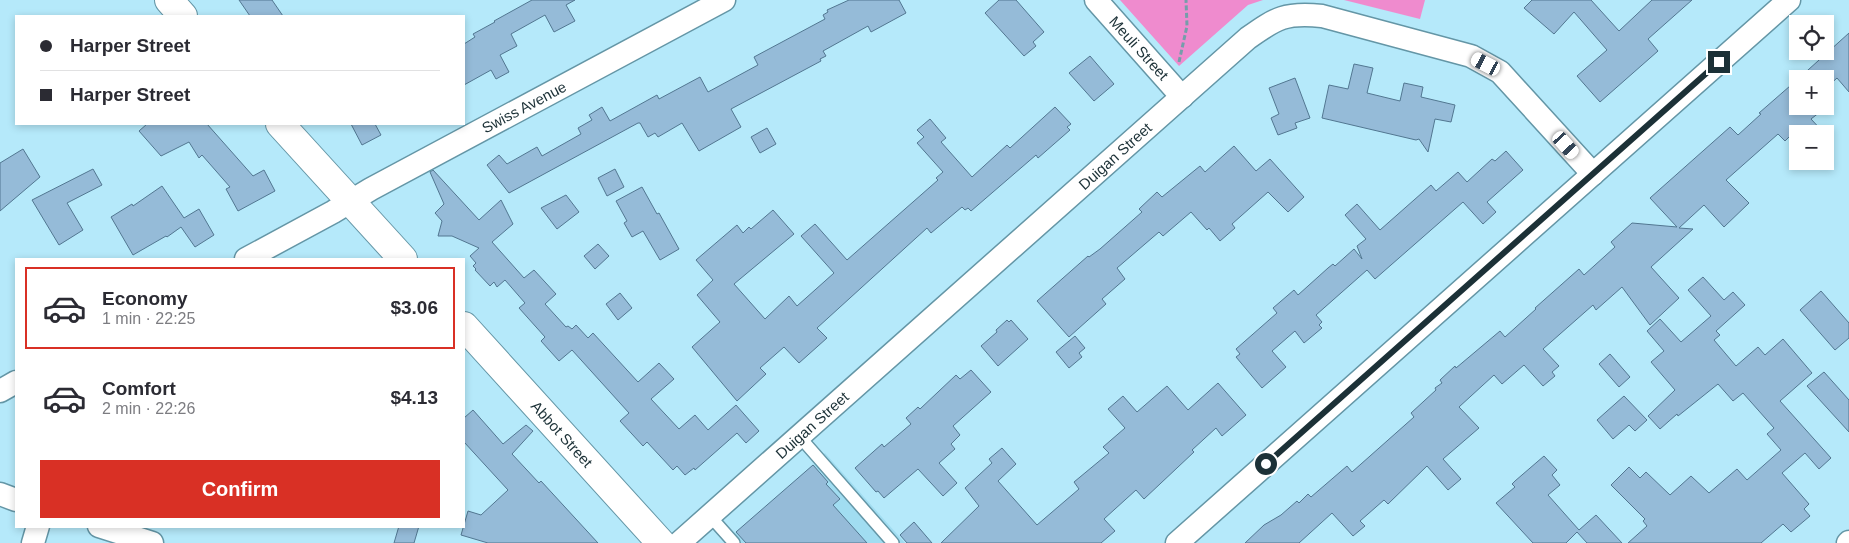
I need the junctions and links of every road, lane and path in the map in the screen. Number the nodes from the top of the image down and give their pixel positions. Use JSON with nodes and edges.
{"nodes":[{"id":1,"x":168,"y":0,"type":"edge"},
{"id":2,"x":724,"y":0,"type":"edge"},
{"id":3,"x":1096,"y":0,"type":"edge"},
{"id":4,"x":1186,"y":0,"type":"edge"},
{"id":5,"x":1789,"y":0,"type":"edge"},
{"id":6,"x":182,"y":15,"type":"edge"},
{"id":7,"x":1176,"y":90,"type":"junction"},
{"id":8,"x":281,"y":125,"type":"edge"},
{"id":9,"x":1593,"y":174,"type":"junction"},
{"id":10,"x":350,"y":201,"type":"junction"},
{"id":11,"x":248,"y":258,"type":"edge"},
{"id":12,"x":402,"y":258,"type":"edge"},
{"id":13,"x":465,"y":327,"type":"edge"},
{"id":14,"x":15,"y":383,"type":"edge"},
{"id":15,"x":0,"y":391,"type":"edge"},
{"id":16,"x":799,"y":436,"type":"junction"},
{"id":17,"x":0,"y":494,"type":"edge"},
{"id":18,"x":15,"y":500,"type":"edge"},
{"id":19,"x":710,"y":516,"type":"junction"},
{"id":20,"x":37,"y":528,"type":"edge"},
{"id":21,"x":105,"y":528,"type":"edge"},
{"id":22,"x":33,"y":543,"type":"edge"},
{"id":23,"x":152,"y":543,"type":"edge"},
{"id":24,"x":661,"y":543,"type":"edge"},
{"id":25,"x":679,"y":543,"type":"edge"},
{"id":26,"x":734,"y":543,"type":"edge"},
{"id":27,"x":893,"y":543,"type":"edge"},
{"id":28,"x":1177,"y":543,"type":"edge"}],
"edges":[{"from":1,"to":6,"type":"street"},
{"from":2,"to":10,"type":"street","name":"Swiss Avenue"},
{"from":3,"to":7,"type":"street","name":"Meuli Street"},
{"from":4,"to":7,"type":"path"},
{"from":5,"to":9,"type":"street"},
{"from":7,"to":9,"type":"street","name":"Duigan Street"},
{"from":7,"to":16,"type":"street","name":"Duigan Street"},
{"from":8,"to":10,"type":"street"},
{"from":9,"to":28,"type":"street"},
{"from":10,"to":11,"type":"street","name":"Swiss Avenue"},
{"from":10,"to":12,"type":"street"},
{"from":13,"to":24,"type":"street","name":"Abbot Street"},
{"from":14,"to":15,"type":"street"},
{"from":16,"to":19,"type":"street","name":"Duigan Street"},
{"from":16,"to":27,"type":"lane"},
{"from":17,"to":18,"type":"street"},
{"from":19,"to":25,"type":"street","name":"Duigan Street"},
{"from":19,"to":26,"type":"lane"},
{"from":20,"to":22,"type":"street"},
{"from":21,"to":23,"type":"street"}]}
